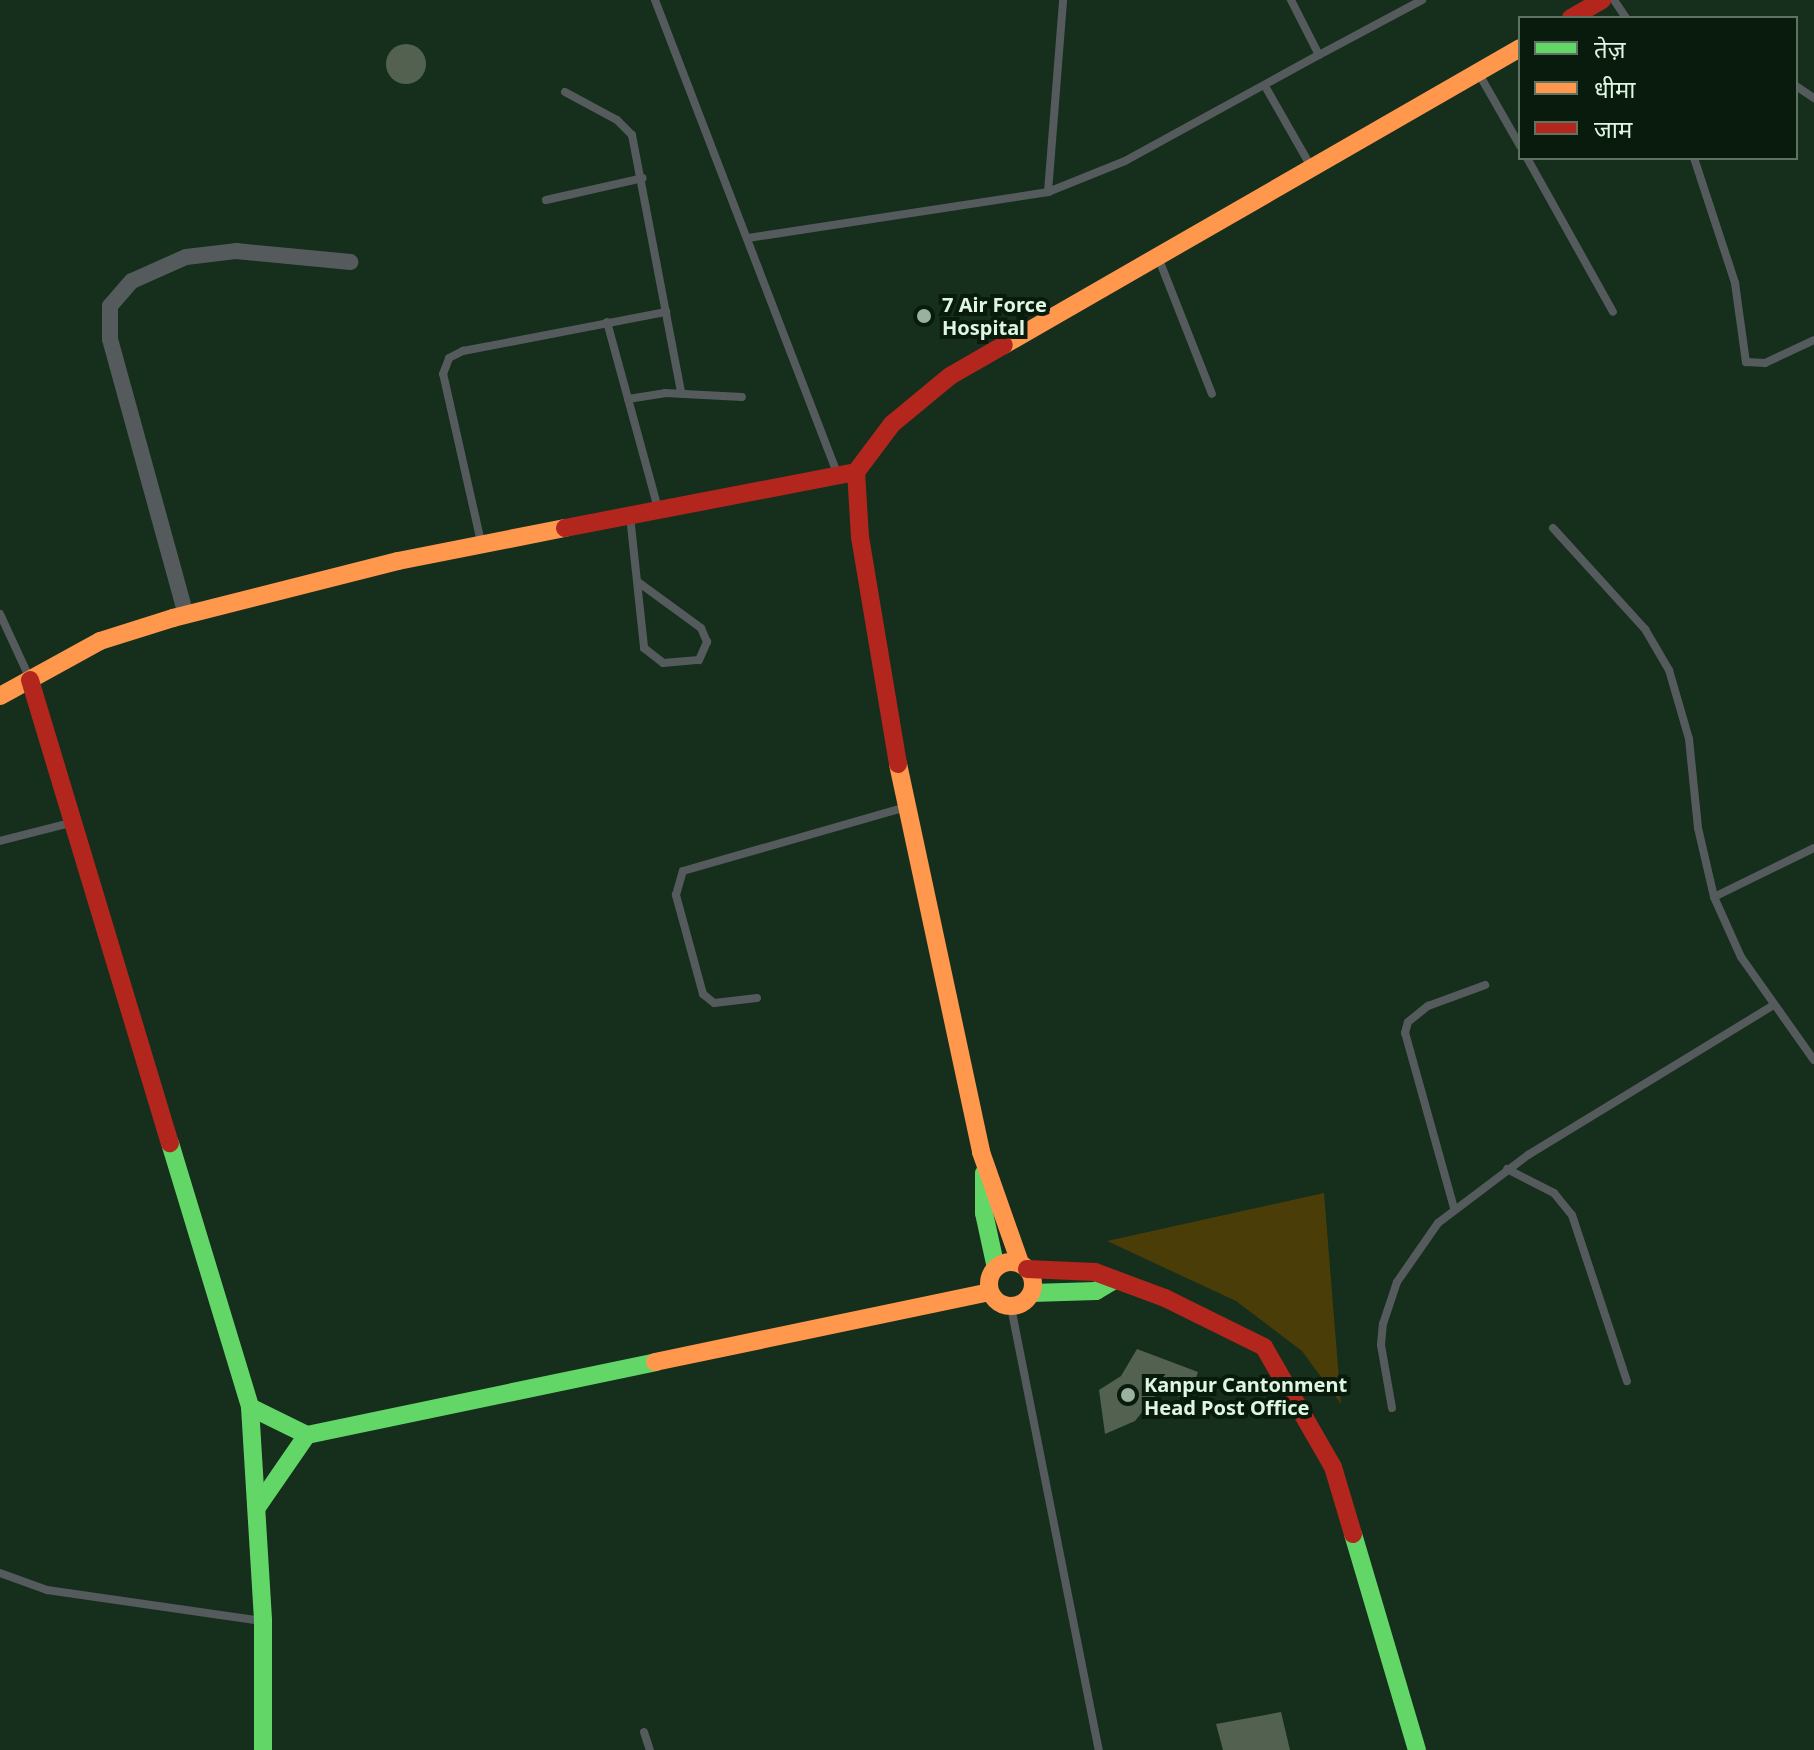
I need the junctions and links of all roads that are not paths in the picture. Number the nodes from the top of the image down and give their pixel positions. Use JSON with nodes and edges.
{"nodes":[{"id":1,"x":655,"y":0,"type":"edge"},
{"id":2,"x":1063,"y":0,"type":"edge"},
{"id":3,"x":1291,"y":0,"type":"edge"},
{"id":4,"x":1422,"y":0,"type":"edge"},
{"id":5,"x":1602,"y":0,"type":"edge"},
{"id":6,"x":1574,"y":16,"type":"edge"},
{"id":7,"x":1518,"y":49,"type":"edge"},
{"id":8,"x":1319,"y":55,"type":"junction"},
{"id":9,"x":1479,"y":72,"type":"junction"},
{"id":10,"x":1265,"y":86,"type":"junction"},
{"id":11,"x":565,"y":92,"type":"dead end"},
{"id":12,"x":1518,"y":142,"type":"edge"},
{"id":13,"x":1528,"y":160,"type":"edge"},
{"id":14,"x":1695,"y":160,"type":"edge"},
{"id":15,"x":1312,"y":169,"type":"junction"},
{"id":16,"x":643,"y":178,"type":"junction"},
{"id":17,"x":1048,"y":192,"type":"junction"},
{"id":18,"x":546,"y":200,"type":"dead end"},
{"id":19,"x":748,"y":238,"type":"junction"},
{"id":20,"x":1158,"y":256,"type":"junction"},
{"id":21,"x":350,"y":262,"type":"dead end"},
{"id":22,"x":666,"y":312,"type":"junction"},
{"id":23,"x":1613,"y":312,"type":"dead end"},
{"id":24,"x":607,"y":322,"type":"junction"},
{"id":25,"x":1814,"y":340,"type":"edge"},
{"id":26,"x":681,"y":393,"type":"junction"},
{"id":27,"x":1212,"y":394,"type":"dead end"},
{"id":28,"x":742,"y":397,"type":"dead end"},
{"id":29,"x":628,"y":399,"type":"junction"},
{"id":30,"x":847,"y":473,"type":"junction"},
{"id":31,"x":658,"y":510,"type":"junction"},
{"id":32,"x":630,"y":516,"type":"junction"},
{"id":33,"x":1553,"y":528,"type":"dead end"},
{"id":34,"x":482,"y":545,"type":"junction"},
{"id":35,"x":638,"y":582,"type":"junction"},
{"id":36,"x":0,"y":614,"type":"edge"},
{"id":37,"x":186,"y":615,"type":"junction"},
{"id":38,"x":30,"y":680,"type":"junction"},
{"id":39,"x":0,"y":696,"type":"edge"},
{"id":40,"x":909,"y":807,"type":"junction"},
{"id":41,"x":75,"y":822,"type":"junction"},
{"id":42,"x":0,"y":841,"type":"edge"},
{"id":43,"x":1814,"y":848,"type":"edge"},
{"id":44,"x":1714,"y":897,"type":"junction"},
{"id":45,"x":1485,"y":985,"type":"dead end"},
{"id":46,"x":757,"y":998,"type":"dead end"},
{"id":47,"x":1774,"y":1005,"type":"junction"},
{"id":48,"x":1814,"y":1060,"type":"edge"},
{"id":49,"x":984,"y":1160,"type":"junction"},
{"id":50,"x":1507,"y":1169,"type":"junction"},
{"id":51,"x":1454,"y":1208,"type":"junction"},
{"id":52,"x":1024,"y":1266,"type":"junction"},
{"id":53,"x":996,"y":1268,"type":"junction"},
{"id":54,"x":1114,"y":1280,"type":"junction"},
{"id":55,"x":990,"y":1292,"type":"junction"},
{"id":56,"x":1032,"y":1293,"type":"junction"},
{"id":57,"x":1011,"y":1307,"type":"junction"},
{"id":58,"x":1627,"y":1381,"type":"dead end"},
{"id":59,"x":250,"y":1407,"type":"junction"},
{"id":60,"x":1392,"y":1408,"type":"dead end"},
{"id":61,"x":307,"y":1435,"type":"junction"},
{"id":62,"x":258,"y":1506,"type":"junction"},
{"id":63,"x":0,"y":1573,"type":"edge"},
{"id":64,"x":263,"y":1621,"type":"junction"},
{"id":65,"x":644,"y":1732,"type":"dead end"},
{"id":66,"x":263,"y":1750,"type":"edge"},
{"id":67,"x":650,"y":1750,"type":"edge"},
{"id":68,"x":1099,"y":1750,"type":"edge"},
{"id":69,"x":1417,"y":1750,"type":"edge"}],
"edges":[{"from":1,"to":19,"type":"lane"},
{"from":2,"to":17,"type":"lane"},
{"from":3,"to":8,"type":"lane"},
{"from":4,"to":8,"type":"lane"},
{"from":5,"to":6,"type":"street"},
{"from":7,"to":9,"type":"street"},
{"from":8,"to":10,"type":"lane"},
{"from":9,"to":12,"type":"lane"},
{"from":9,"to":15,"type":"street"},
{"from":10,"to":15,"type":"lane"},
{"from":10,"to":17,"type":"lane"},
{"from":11,"to":16,"type":"lane"},
{"from":13,"to":23,"type":"lane"},
{"from":14,"to":25,"type":"lane"},
{"from":15,"to":20,"type":"street"},
{"from":16,"to":18,"type":"lane"},
{"from":16,"to":22,"type":"lane"},
{"from":17,"to":19,"type":"lane"},
{"from":19,"to":30,"type":"lane"},
{"from":20,"to":27,"type":"lane"},
{"from":20,"to":30,"type":"street"},
{"from":21,"to":37,"type":"street"},
{"from":22,"to":24,"type":"lane"},
{"from":22,"to":26,"type":"lane"},
{"from":24,"to":29,"type":"lane"},
{"from":24,"to":34,"type":"lane"},
{"from":26,"to":28,"type":"lane"},
{"from":26,"to":29,"type":"lane"},
{"from":29,"to":31,"type":"lane"},
{"from":30,"to":31,"type":"street"},
{"from":30,"to":40,"type":"street"},
{"from":31,"to":32,"type":"street"},
{"from":32,"to":34,"type":"street"},
{"from":32,"to":35,"type":"lane"},
{"from":33,"to":44,"type":"lane"},
{"from":34,"to":37,"type":"street"},
{"from":35,"to":35,"type":"lane"},
{"from":36,"to":38,"type":"lane"},
{"from":37,"to":38,"type":"street"},
{"from":38,"to":39,"type":"street"},
{"from":38,"to":41,"type":"street"},
{"from":40,"to":46,"type":"lane"},
{"from":40,"to":49,"type":"street"},
{"from":41,"to":42,"type":"lane"},
{"from":41,"to":59,"type":"street"},
{"from":43,"to":44,"type":"lane"},
{"from":44,"to":47,"type":"lane"},
{"from":45,"to":51,"type":"lane"},
{"from":47,"to":48,"type":"lane"},
{"from":47,"to":50,"type":"lane"},
{"from":49,"to":52,"type":"street"},
{"from":49,"to":53,"type":"street"},
{"from":50,"to":51,"type":"lane"},
{"from":50,"to":58,"type":"lane"},
{"from":51,"to":60,"type":"lane"},
{"from":52,"to":53,"type":"street"},
{"from":52,"to":54,"type":"street"},
{"from":52,"to":56,"type":"street"},
{"from":53,"to":55,"type":"street"},
{"from":54,"to":56,"type":"street"},
{"from":54,"to":69,"type":"street"},
{"from":55,"to":57,"type":"street"},
{"from":55,"to":61,"type":"street"},
{"from":56,"to":57,"type":"street"},
{"from":57,"to":68,"type":"lane"},
{"from":59,"to":61,"type":"street"},
{"from":59,"to":62,"type":"street"},
{"from":61,"to":62,"type":"street"},
{"from":62,"to":64,"type":"street"},
{"from":63,"to":64,"type":"lane"},
{"from":64,"to":66,"type":"street"},
{"from":65,"to":67,"type":"lane"}]}
